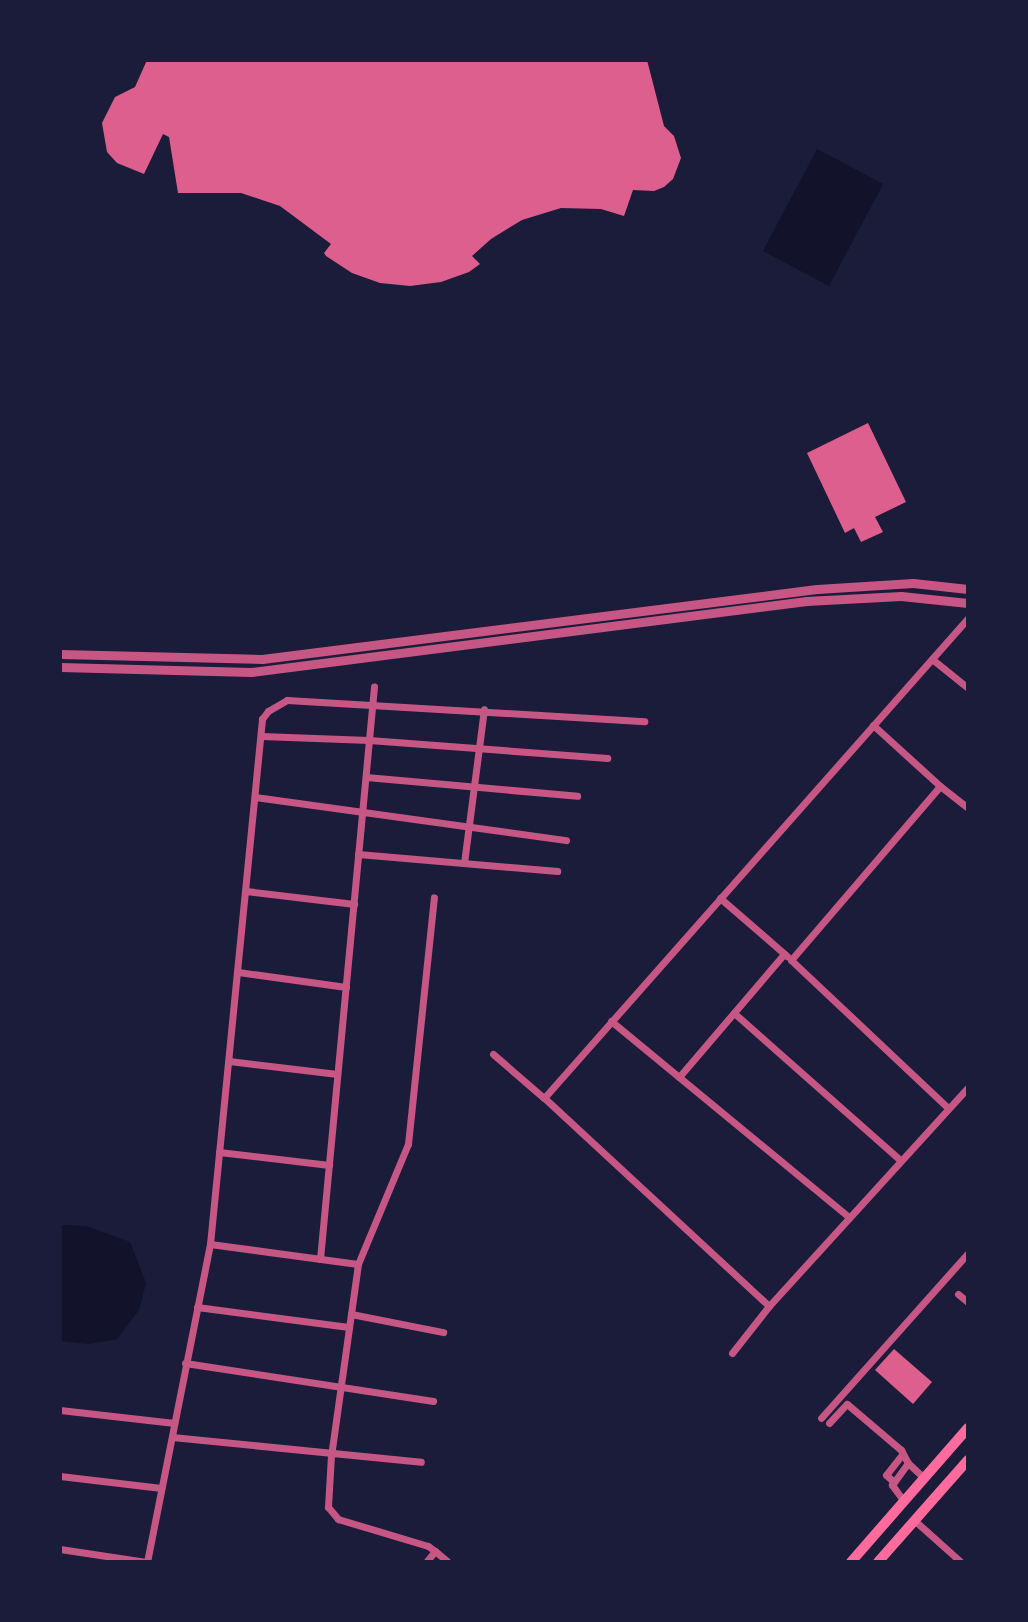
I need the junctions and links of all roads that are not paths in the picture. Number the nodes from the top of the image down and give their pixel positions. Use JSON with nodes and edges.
{"nodes":[{"id":1,"x":968,"y":589,"type":"edge"},
{"id":2,"x":968,"y":603,"type":"edge"},
{"id":3,"x":968,"y":618,"type":"edge"},
{"id":4,"x":60,"y":654,"type":"edge"},
{"id":5,"x":932,"y":659,"type":"junction"},
{"id":6,"x":60,"y":667,"type":"edge"},
{"id":7,"x":374,"y":687,"type":"dead end"},
{"id":8,"x":968,"y":688,"type":"edge"},
{"id":9,"x":373,"y":703,"type":"junction"},
{"id":10,"x":484,"y":709,"type":"junction"},
{"id":11,"x":644,"y":721,"type":"dead end"},
{"id":12,"x":873,"y":725,"type":"junction"},
{"id":13,"x":261,"y":736,"type":"junction"},
{"id":14,"x":369,"y":740,"type":"junction"},
{"id":15,"x":479,"y":748,"type":"junction"},
{"id":16,"x":607,"y":758,"type":"dead end"},
{"id":17,"x":366,"y":777,"type":"junction"},
{"id":18,"x":940,"y":786,"type":"junction"},
{"id":19,"x":474,"y":787,"type":"junction"},
{"id":20,"x":577,"y":796,"type":"dead end"},
{"id":21,"x":255,"y":797,"type":"junction"},
{"id":22,"x":968,"y":808,"type":"edge"},
{"id":23,"x":362,"y":813,"type":"junction"},
{"id":24,"x":469,"y":827,"type":"junction"},
{"id":25,"x":566,"y":840,"type":"dead end"},
{"id":26,"x":358,"y":854,"type":"junction"},
{"id":27,"x":464,"y":863,"type":"junction"},
{"id":28,"x":557,"y":871,"type":"dead end"},
{"id":29,"x":246,"y":891,"type":"junction"},
{"id":30,"x":434,"y":897,"type":"dead end"},
{"id":31,"x":720,"y":898,"type":"junction"},
{"id":32,"x":354,"y":904,"type":"junction"},
{"id":33,"x":784,"y":954,"type":"junction"},
{"id":34,"x":791,"y":960,"type":"junction"},
{"id":35,"x":238,"y":972,"type":"junction"},
{"id":36,"x":346,"y":987,"type":"junction"},
{"id":37,"x":734,"y":1013,"type":"junction"},
{"id":38,"x":611,"y":1021,"type":"junction"},
{"id":39,"x":493,"y":1054,"type":"dead end"},
{"id":40,"x":229,"y":1061,"type":"junction"},
{"id":41,"x":337,"y":1074,"type":"junction"},
{"id":42,"x":679,"y":1077,"type":"junction"},
{"id":43,"x":968,"y":1087,"type":"edge"},
{"id":44,"x":544,"y":1098,"type":"junction"},
{"id":45,"x":947,"y":1107,"type":"junction"},
{"id":46,"x":219,"y":1152,"type":"junction"},
{"id":47,"x":900,"y":1160,"type":"junction"},
{"id":48,"x":329,"y":1165,"type":"junction"},
{"id":49,"x":849,"y":1217,"type":"junction"},
{"id":50,"x":210,"y":1244,"type":"junction"},
{"id":51,"x":968,"y":1253,"type":"edge"},
{"id":52,"x":320,"y":1259,"type":"junction"},
{"id":53,"x":358,"y":1264,"type":"junction"},
{"id":54,"x":958,"y":1294,"type":"dead end"},
{"id":55,"x":968,"y":1302,"type":"edge"},
{"id":56,"x":769,"y":1306,"type":"junction"},
{"id":57,"x":197,"y":1307,"type":"junction"},
{"id":58,"x":351,"y":1314,"type":"junction"},
{"id":59,"x":349,"y":1327,"type":"junction"},
{"id":60,"x":443,"y":1332,"type":"dead end"},
{"id":61,"x":732,"y":1353,"type":"dead end"},
{"id":62,"x":185,"y":1363,"type":"junction"},
{"id":63,"x":341,"y":1386,"type":"junction"},
{"id":64,"x":433,"y":1401,"type":"dead end"},
{"id":65,"x":60,"y":1410,"type":"edge"},
{"id":66,"x":174,"y":1423,"type":"junction"},
{"id":67,"x":968,"y":1428,"type":"edge"},
{"id":68,"x":172,"y":1437,"type":"junction"},
{"id":69,"x":331,"y":1455,"type":"junction"},
{"id":70,"x":905,"y":1460,"type":"junction"},
{"id":71,"x":968,"y":1460,"type":"edge"},
{"id":72,"x":421,"y":1462,"type":"dead end"},
{"id":73,"x":60,"y":1476,"type":"edge"},
{"id":74,"x":923,"y":1477,"type":"junction"},
{"id":75,"x":161,"y":1488,"type":"junction"},
{"id":76,"x":903,"y":1500,"type":"junction"},
{"id":77,"x":914,"y":1520,"type":"junction"},
{"id":78,"x":60,"y":1549,"type":"edge"},
{"id":79,"x":435,"y":1551,"type":"junction"},
{"id":80,"x":146,"y":1562,"type":"edge"},
{"id":81,"x":426,"y":1562,"type":"edge"},
{"id":82,"x":448,"y":1562,"type":"edge"},
{"id":83,"x":851,"y":1562,"type":"edge"},
{"id":84,"x":878,"y":1562,"type":"edge"},
{"id":85,"x":961,"y":1562,"type":"edge"}],
"edges":[{"from":1,"to":4,"type":"street"},
{"from":2,"to":6,"type":"street"},
{"from":3,"to":5,"type":"street"},
{"from":5,"to":8,"type":"street"},
{"from":5,"to":12,"type":"street"},
{"from":7,"to":9,"type":"street"},
{"from":9,"to":10,"type":"street"},
{"from":9,"to":13,"type":"street"},
{"from":9,"to":14,"type":"street"},
{"from":10,"to":11,"type":"street"},
{"from":10,"to":15,"type":"street"},
{"from":12,"to":18,"type":"street"},
{"from":12,"to":31,"type":"street"},
{"from":13,"to":14,"type":"street"},
{"from":13,"to":21,"type":"street"},
{"from":14,"to":15,"type":"street"},
{"from":14,"to":17,"type":"street"},
{"from":15,"to":16,"type":"street"},
{"from":15,"to":19,"type":"street"},
{"from":17,"to":19,"type":"street"},
{"from":17,"to":23,"type":"street"},
{"from":18,"to":22,"type":"street"},
{"from":18,"to":34,"type":"street"},
{"from":19,"to":20,"type":"street"},
{"from":19,"to":24,"type":"street"},
{"from":21,"to":23,"type":"street"},
{"from":21,"to":29,"type":"street"},
{"from":23,"to":24,"type":"street"},
{"from":23,"to":26,"type":"street"},
{"from":24,"to":25,"type":"street"},
{"from":24,"to":27,"type":"street"},
{"from":26,"to":27,"type":"street"},
{"from":26,"to":32,"type":"street"},
{"from":27,"to":28,"type":"street"},
{"from":29,"to":32,"type":"street"},
{"from":29,"to":35,"type":"street"},
{"from":30,"to":53,"type":"street"},
{"from":31,"to":33,"type":"street"},
{"from":31,"to":38,"type":"street"},
{"from":32,"to":36,"type":"street"},
{"from":33,"to":34,"type":"street"},
{"from":33,"to":37,"type":"street"},
{"from":34,"to":45,"type":"street"},
{"from":35,"to":36,"type":"street"},
{"from":35,"to":40,"type":"street"},
{"from":36,"to":41,"type":"street"},
{"from":37,"to":42,"type":"street"},
{"from":37,"to":47,"type":"street"},
{"from":38,"to":42,"type":"street"},
{"from":38,"to":44,"type":"street"},
{"from":39,"to":44,"type":"street"},
{"from":40,"to":41,"type":"street"},
{"from":40,"to":46,"type":"street"},
{"from":41,"to":48,"type":"street"},
{"from":42,"to":49,"type":"street"},
{"from":43,"to":45,"type":"street"},
{"from":44,"to":56,"type":"street"},
{"from":45,"to":47,"type":"street"},
{"from":46,"to":48,"type":"street"},
{"from":46,"to":50,"type":"street"},
{"from":47,"to":49,"type":"street"},
{"from":48,"to":52,"type":"street"},
{"from":49,"to":56,"type":"street"},
{"from":50,"to":52,"type":"street"},
{"from":50,"to":57,"type":"street"},
{"from":51,"to":70,"type":"street"},
{"from":52,"to":53,"type":"street"},
{"from":53,"to":58,"type":"street"},
{"from":54,"to":55,"type":"street"},
{"from":56,"to":61,"type":"street"},
{"from":57,"to":59,"type":"street"},
{"from":57,"to":62,"type":"street"},
{"from":58,"to":59,"type":"street"},
{"from":58,"to":60,"type":"street"},
{"from":59,"to":63,"type":"street"},
{"from":62,"to":63,"type":"street"},
{"from":62,"to":66,"type":"street"},
{"from":63,"to":64,"type":"street"},
{"from":63,"to":69,"type":"street"},
{"from":65,"to":66,"type":"street"},
{"from":66,"to":68,"type":"street"},
{"from":67,"to":74,"type":"main road"},
{"from":68,"to":69,"type":"street"},
{"from":68,"to":75,"type":"street"},
{"from":69,"to":72,"type":"street"},
{"from":69,"to":79,"type":"street"},
{"from":70,"to":74,"type":"street"},
{"from":70,"to":76,"type":"street"},
{"from":71,"to":77,"type":"main road"},
{"from":73,"to":75,"type":"street"},
{"from":74,"to":76,"type":"main road"},
{"from":75,"to":80,"type":"street"},
{"from":76,"to":83,"type":"main road"},
{"from":77,"to":84,"type":"main road"},
{"from":77,"to":85,"type":"street"},
{"from":78,"to":80,"type":"street"},
{"from":79,"to":81,"type":"street"},
{"from":79,"to":82,"type":"street"}]}
